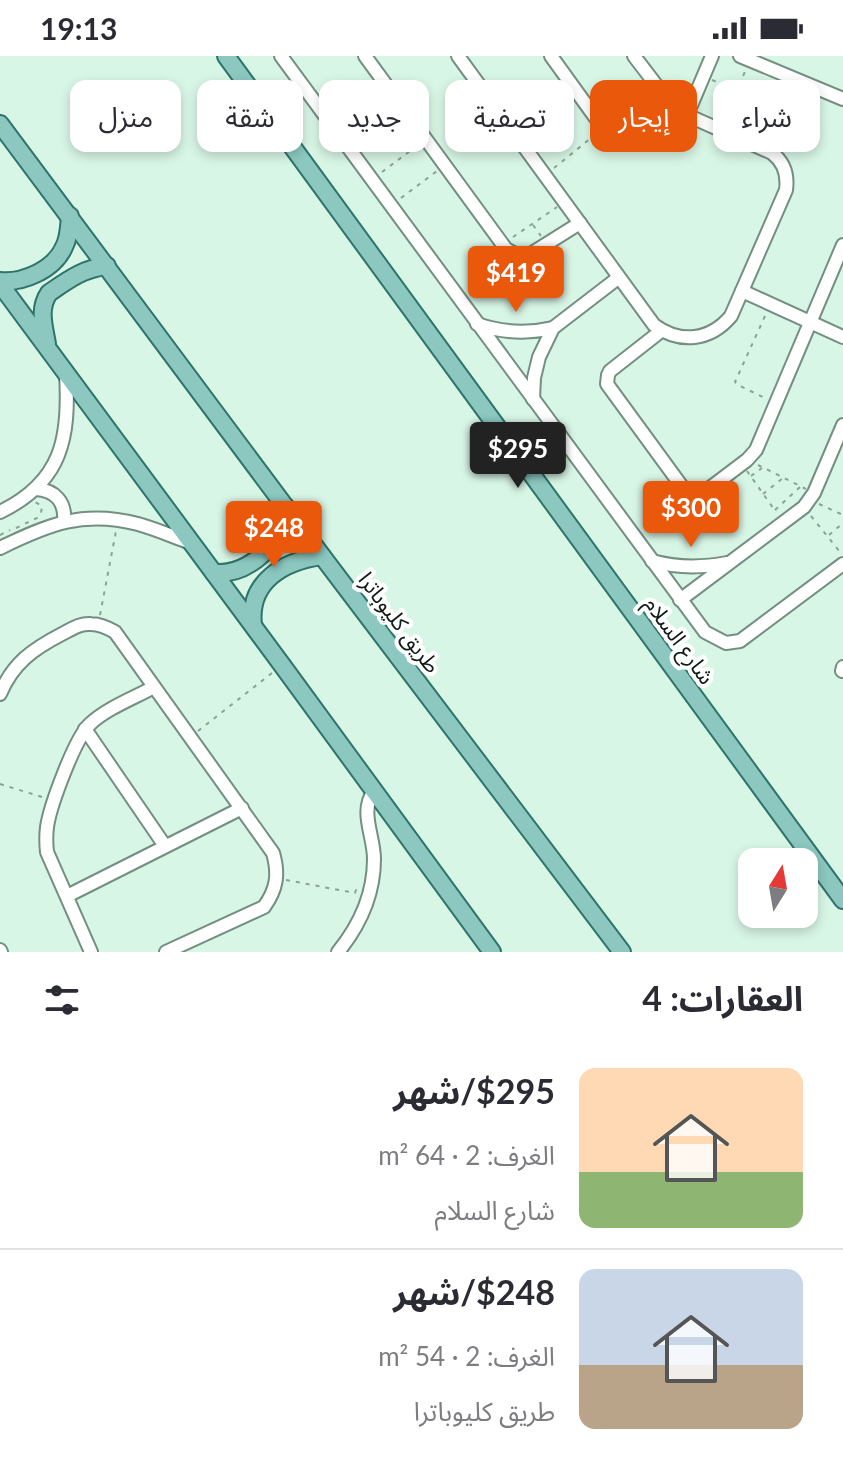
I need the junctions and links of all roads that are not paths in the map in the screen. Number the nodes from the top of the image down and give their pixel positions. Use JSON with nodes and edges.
{"nodes":[{"id":1,"x":226,"y":56,"type":"edge"},
{"id":2,"x":282,"y":56,"type":"edge"},
{"id":3,"x":365,"y":56,"type":"edge"},
{"id":4,"x":458,"y":56,"type":"edge"},
{"id":5,"x":551,"y":56,"type":"edge"},
{"id":6,"x":634,"y":56,"type":"edge"},
{"id":7,"x":712,"y":56,"type":"edge"},
{"id":8,"x":745,"y":58,"type":"edge"},
{"id":9,"x":652,"y":80,"type":"edge"},
{"id":10,"x":697,"y":91,"type":"edge"},
{"id":11,"x":843,"y":99,"type":"edge"},
{"id":12,"x":590,"y":110,"type":"edge"},
{"id":13,"x":697,"y":119,"type":"edge"},
{"id":14,"x":0,"y":124,"type":"edge"},
{"id":15,"x":70,"y":216,"type":"junction"},
{"id":16,"x":580,"y":223,"type":"junction"},
{"id":17,"x":843,"y":245,"type":"edge"},
{"id":18,"x":107,"y":266,"type":"junction"},
{"id":19,"x":618,"y":278,"type":"junction"},
{"id":20,"x":0,"y":283,"type":"edge"},
{"id":21,"x":742,"y":291,"type":"junction"},
{"id":22,"x":810,"y":322,"type":"junction"},
{"id":23,"x":477,"y":324,"type":"junction"},
{"id":24,"x":553,"y":328,"type":"junction"},
{"id":25,"x":661,"y":331,"type":"junction"},
{"id":26,"x":843,"y":337,"type":"edge"},
{"id":27,"x":47,"y":348,"type":"junction"},
{"id":28,"x":66,"y":374,"type":"junction"},
{"id":29,"x":533,"y":399,"type":"junction"},
{"id":30,"x":843,"y":425,"type":"edge"},
{"id":31,"x":36,"y":489,"type":"junction"},
{"id":32,"x":287,"y":508,"type":"junction"},
{"id":33,"x":0,"y":512,"type":"edge"},
{"id":34,"x":64,"y":522,"type":"junction"},
{"id":35,"x":192,"y":543,"type":"junction"},
{"id":36,"x":0,"y":548,"type":"edge"},
{"id":37,"x":322,"y":556,"type":"junction"},
{"id":38,"x":652,"y":561,"type":"junction"},
{"id":39,"x":730,"y":562,"type":"junction"},
{"id":40,"x":843,"y":564,"type":"edge"},
{"id":41,"x":214,"y":573,"type":"junction"},
{"id":42,"x":680,"y":600,"type":"junction"},
{"id":43,"x":253,"y":626,"type":"junction"},
{"id":44,"x":154,"y":687,"type":"junction"},
{"id":45,"x":0,"y":694,"type":"edge"},
{"id":46,"x":85,"y":729,"type":"junction"},
{"id":47,"x":374,"y":791,"type":"junction"},
{"id":48,"x":242,"y":808,"type":"junction"},
{"id":49,"x":165,"y":846,"type":"junction"},
{"id":50,"x":67,"y":896,"type":"junction"},
{"id":51,"x":843,"y":900,"type":"edge"},
{"id":52,"x":91,"y":952,"type":"edge"},
{"id":53,"x":166,"y":952,"type":"edge"},
{"id":54,"x":338,"y":952,"type":"edge"},
{"id":55,"x":492,"y":952,"type":"edge"},
{"id":56,"x":622,"y":952,"type":"edge"}],
"edges":[{"from":1,"to":51,"type":"main road","name":"شارع السلام"},
{"from":2,"to":23,"type":"street"},
{"from":3,"to":16,"type":"street"},
{"from":4,"to":16,"type":"street"},
{"from":5,"to":12,"type":"street"},
{"from":6,"to":9,"type":"street"},
{"from":7,"to":10,"type":"street"},
{"from":8,"to":11,"type":"street"},
{"from":13,"to":21,"type":"street"},
{"from":14,"to":15,"type":"main road","name":"طريق كليوباترا"},
{"from":15,"to":18,"type":"main road","name":"طريق كليوباترا"},
{"from":15,"to":20,"type":"main road"},
{"from":16,"to":19,"type":"street"},
{"from":17,"to":22,"type":"street"},
{"from":18,"to":27,"type":"main road"},
{"from":18,"to":32,"type":"main road","name":"طريق كليوباترا"},
{"from":19,"to":24,"type":"street"},
{"from":19,"to":25,"type":"street"},
{"from":20,"to":27,"type":"main road"},
{"from":21,"to":22,"type":"street"},
{"from":21,"to":25,"type":"street"},
{"from":22,"to":25,"type":"street"},
{"from":22,"to":26,"type":"street"},
{"from":23,"to":24,"type":"street"},
{"from":23,"to":29,"type":"street"},
{"from":24,"to":29,"type":"street"},
{"from":27,"to":28,"type":"main road"},
{"from":28,"to":31,"type":"street"},
{"from":28,"to":35,"type":"main road"},
{"from":29,"to":38,"type":"street"},
{"from":30,"to":39,"type":"street"},
{"from":31,"to":33,"type":"street"},
{"from":31,"to":34,"type":"street"},
{"from":32,"to":37,"type":"main road","name":"طريق كليوباترا"},
{"from":32,"to":41,"type":"main road"},
{"from":34,"to":35,"type":"street"},
{"from":34,"to":36,"type":"street"},
{"from":35,"to":41,"type":"main road"},
{"from":37,"to":43,"type":"main road"},
{"from":37,"to":56,"type":"main road","name":"طريق كليوباترا"},
{"from":38,"to":39,"type":"street"},
{"from":38,"to":42,"type":"street"},
{"from":39,"to":42,"type":"street"},
{"from":40,"to":42,"type":"street"},
{"from":41,"to":43,"type":"main road"},
{"from":43,"to":47,"type":"main road"},
{"from":44,"to":45,"type":"street"},
{"from":44,"to":46,"type":"street"},
{"from":44,"to":48,"type":"street"},
{"from":46,"to":49,"type":"street"},
{"from":46,"to":50,"type":"street"},
{"from":47,"to":54,"type":"street"},
{"from":47,"to":55,"type":"main road"},
{"from":48,"to":49,"type":"street"},
{"from":48,"to":53,"type":"street"},
{"from":49,"to":50,"type":"street"},
{"from":50,"to":52,"type":"street"}]}
